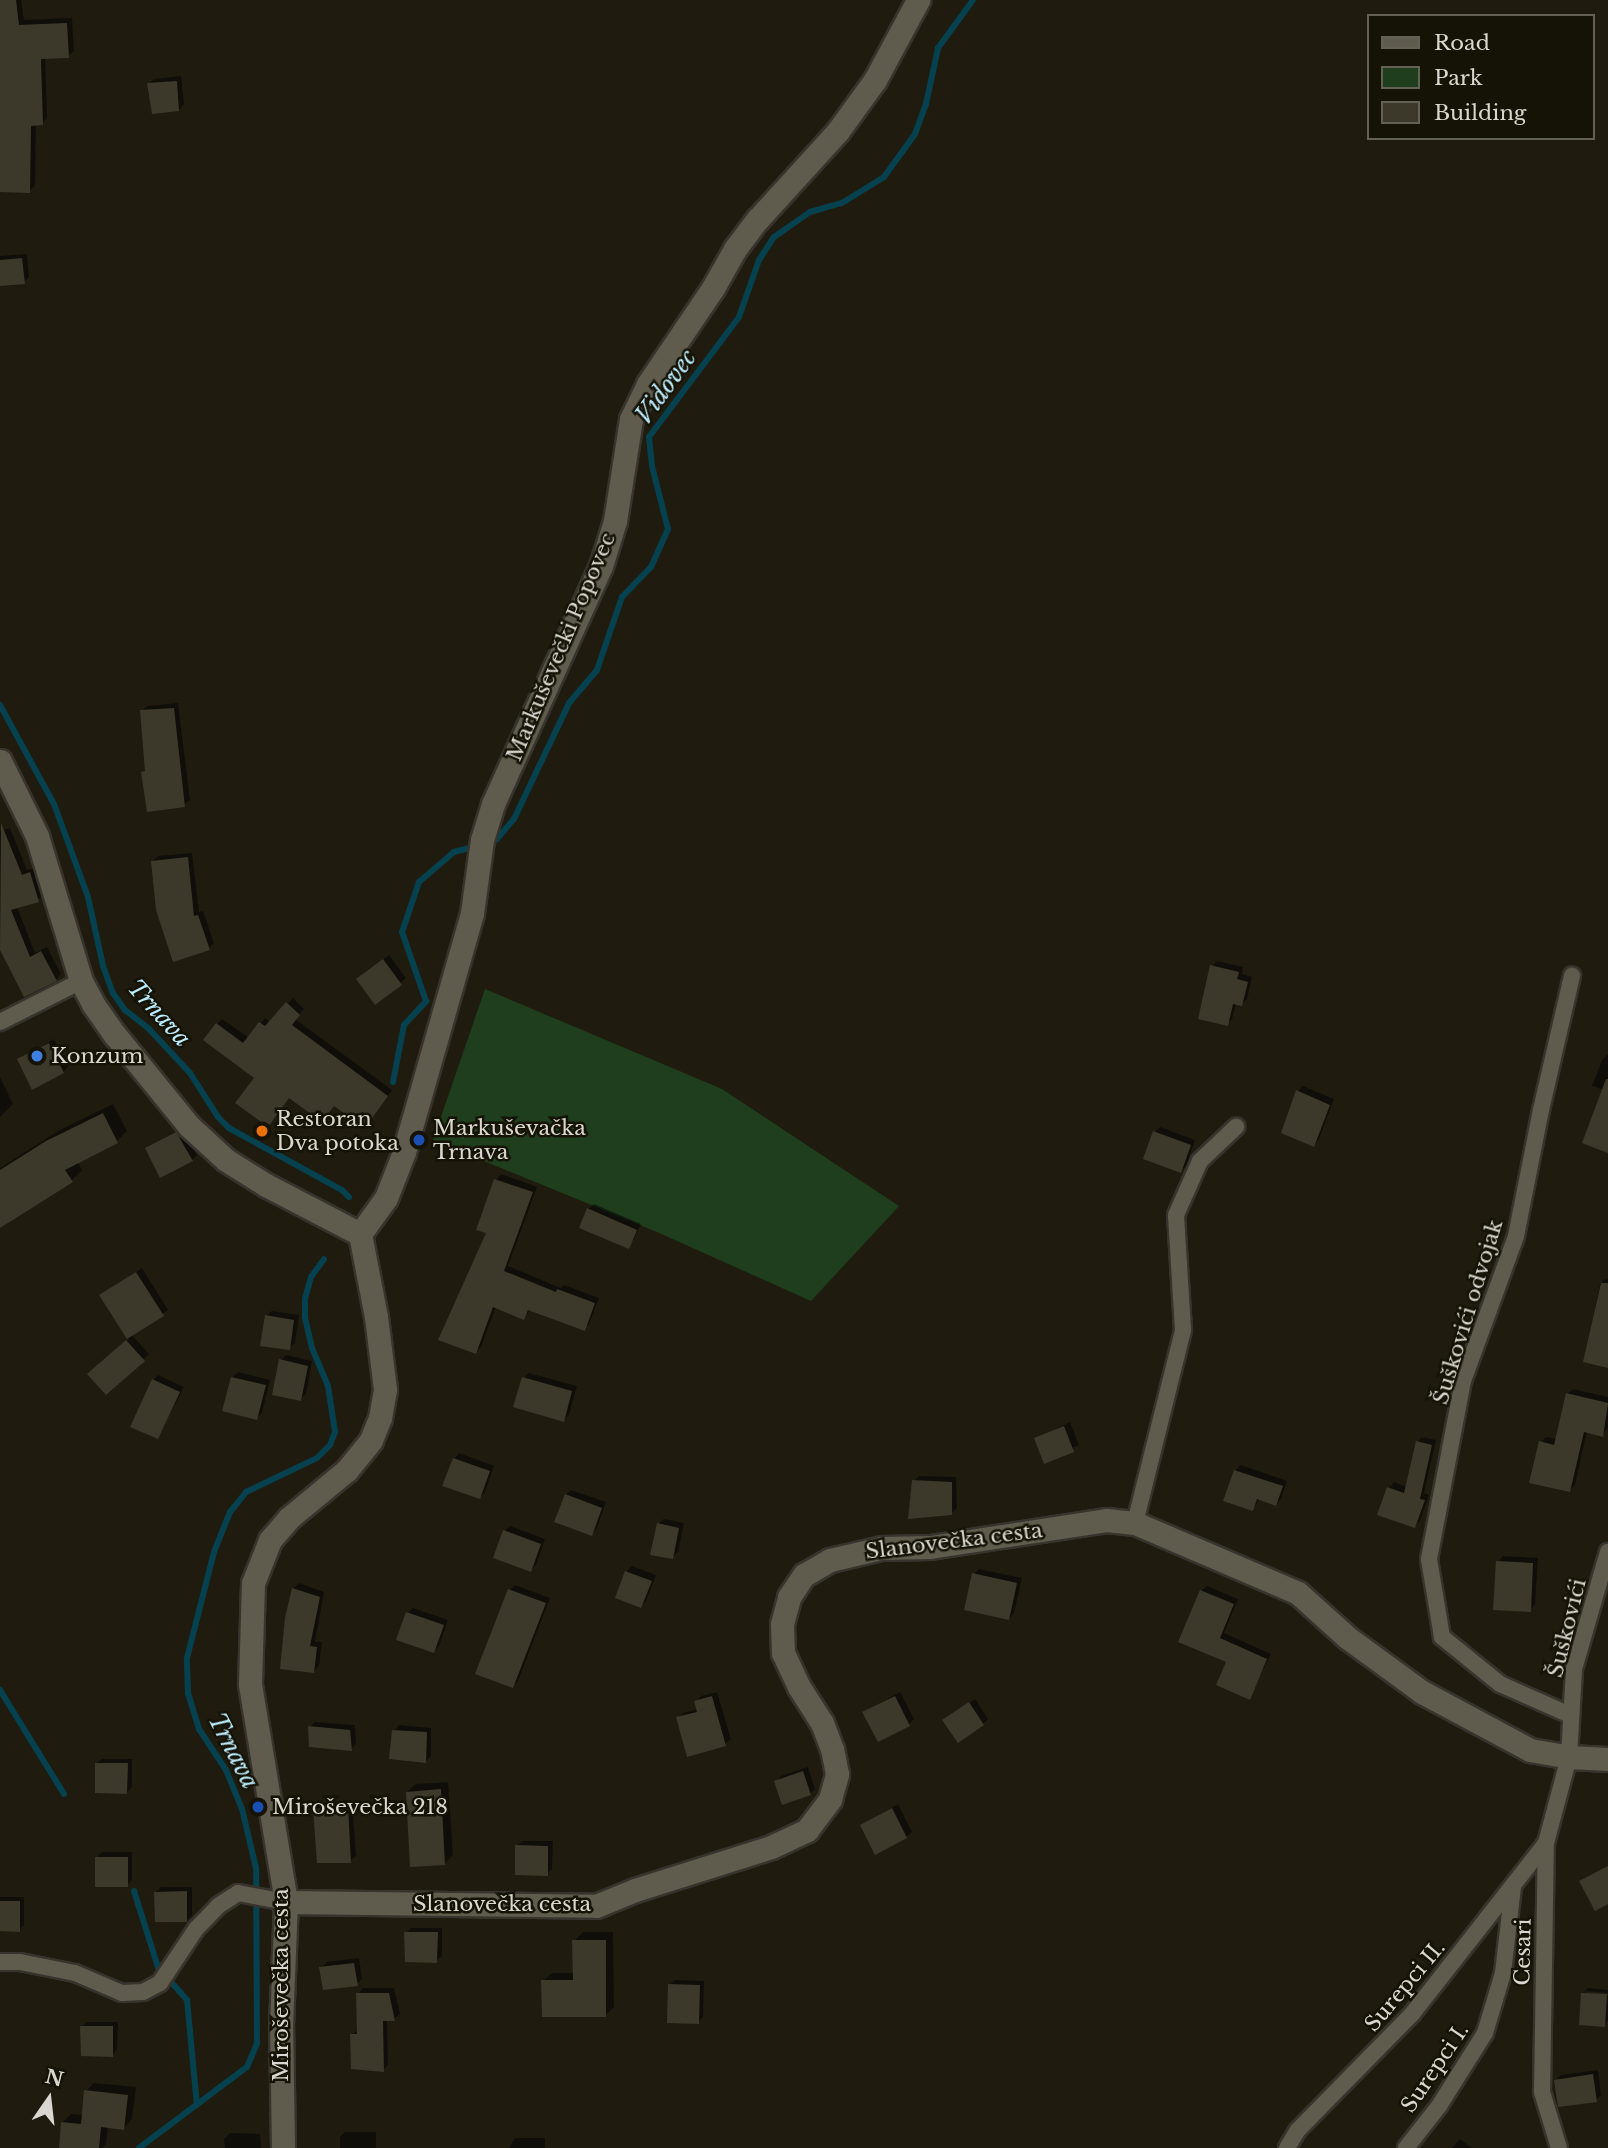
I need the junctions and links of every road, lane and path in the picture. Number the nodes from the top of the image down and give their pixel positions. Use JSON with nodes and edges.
{"nodes":[{"id":1,"x":918,"y":0,"type":"edge"},
{"id":2,"x":0,"y":761,"type":"edge"},
{"id":3,"x":1573,"y":976,"type":"dead end"},
{"id":4,"x":81,"y":981,"type":"junction"},
{"id":5,"x":0,"y":1022,"type":"edge"},
{"id":6,"x":1236,"y":1126,"type":"dead end"},
{"id":7,"x":360,"y":1234,"type":"junction"},
{"id":8,"x":1135,"y":1523,"type":"junction"},
{"id":9,"x":1608,"y":1552,"type":"edge"},
{"id":10,"x":1570,"y":1715,"type":"junction"},
{"id":11,"x":1569,"y":1757,"type":"junction"},
{"id":12,"x":1608,"y":1759,"type":"edge"},
{"id":13,"x":1546,"y":1843,"type":"junction"},
{"id":14,"x":1514,"y":1885,"type":"junction"},
{"id":15,"x":276,"y":1899,"type":"junction"},
{"id":16,"x":0,"y":1962,"type":"edge"},
{"id":17,"x":283,"y":2148,"type":"edge"},
{"id":18,"x":1287,"y":2148,"type":"edge"},
{"id":19,"x":1406,"y":2148,"type":"edge"},
{"id":20,"x":1559,"y":2148,"type":"edge"}],
"edges":[{"from":1,"to":7,"type":"street","name":"Markuševečki Popovec"},
{"from":2,"to":4,"type":"street"},
{"from":3,"to":10,"type":"street","name":"Šuškovići odvojak"},
{"from":4,"to":5,"type":"street"},
{"from":4,"to":7,"type":"street"},
{"from":6,"to":8,"type":"street"},
{"from":7,"to":15,"type":"street","name":"Miroševečka cesta"},
{"from":8,"to":11,"type":"street","name":"Slanovečka cesta"},
{"from":8,"to":15,"type":"street","name":"Slanovečka cesta"},
{"from":9,"to":10,"type":"street","name":"Šuškovići"},
{"from":10,"to":11,"type":"street","name":"Šuškovići"},
{"from":11,"to":12,"type":"street","name":"Slanovečka cesta"},
{"from":11,"to":13,"type":"street","name":"Cesari"},
{"from":13,"to":14,"type":"street","name":"Surepci II."},
{"from":13,"to":20,"type":"street","name":"Cesari"},
{"from":14,"to":18,"type":"street","name":"Surepci II."},
{"from":14,"to":19,"type":"street","name":"Surepci I."},
{"from":15,"to":16,"type":"street"},
{"from":15,"to":17,"type":"street","name":"Miroševečka cesta"}]}
